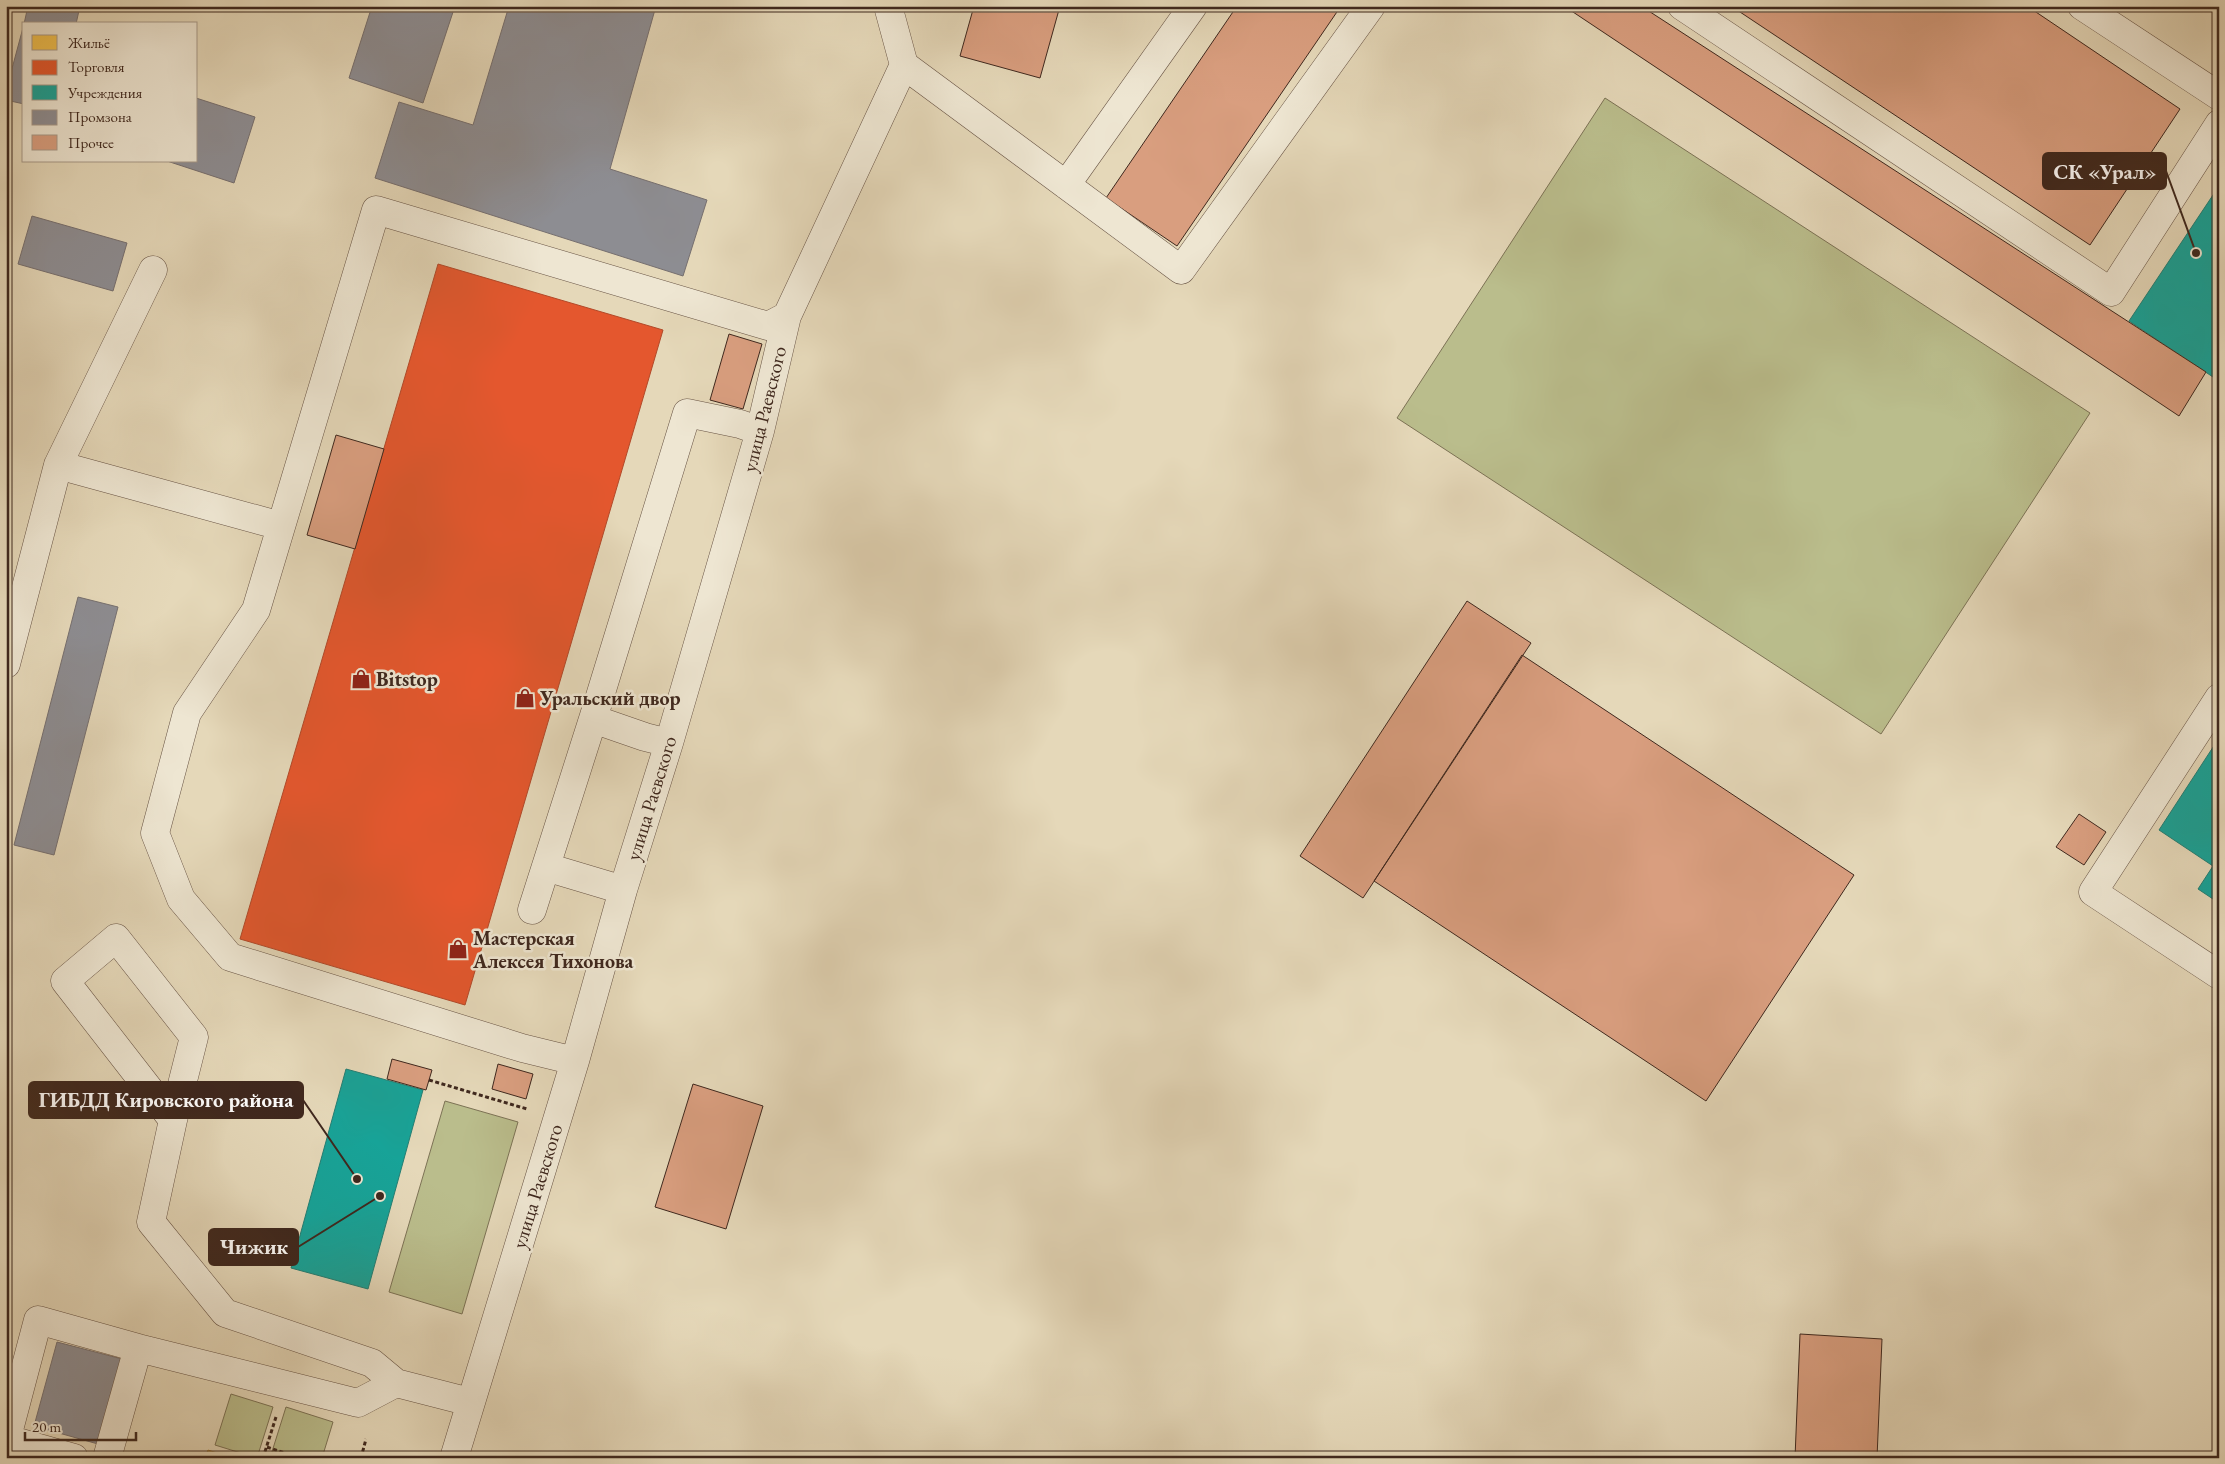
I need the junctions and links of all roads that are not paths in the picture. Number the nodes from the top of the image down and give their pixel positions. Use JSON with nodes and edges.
{"nodes":[{"id":1,"x":888,"y":6,"type":"edge"},
{"id":2,"x":1193,"y":6,"type":"edge"},
{"id":3,"x":1371,"y":6,"type":"edge"},
{"id":4,"x":1682,"y":6,"type":"edge"},
{"id":5,"x":2082,"y":6,"type":"edge"},
{"id":6,"x":904,"y":65,"type":"junction"},
{"id":7,"x":2219,"y":96,"type":"edge"},
{"id":8,"x":2219,"y":124,"type":"edge"},
{"id":9,"x":1066,"y":185,"type":"junction"},
{"id":10,"x":153,"y":270,"type":"dead end"},
{"id":11,"x":787,"y":316,"type":"junction"},
{"id":12,"x":760,"y":431,"type":"junction"},
{"id":13,"x":64,"y":466,"type":"junction"},
{"id":14,"x":281,"y":526,"type":"junction"},
{"id":15,"x":6,"y":664,"type":"edge"},
{"id":16,"x":2219,"y":698,"type":"edge"},
{"id":17,"x":593,"y":719,"type":"junction"},
{"id":18,"x":669,"y":743,"type":"junction"},
{"id":19,"x":546,"y":867,"type":"junction"},
{"id":20,"x":623,"y":890,"type":"junction"},
{"id":21,"x":532,"y":910,"type":"dead end"},
{"id":22,"x":2219,"y":975,"type":"edge"},
{"id":23,"x":575,"y":1061,"type":"junction"},
{"id":24,"x":173,"y":1120,"type":"junction"},
{"id":25,"x":138,"y":1348,"type":"junction"},
{"id":26,"x":396,"y":1383,"type":"junction"},
{"id":27,"x":470,"y":1402,"type":"junction"},
{"id":28,"x":7,"y":1440,"type":"edge"},
{"id":29,"x":74,"y":1458,"type":"edge"},
{"id":30,"x":107,"y":1458,"type":"edge"},
{"id":31,"x":454,"y":1458,"type":"edge"}],
"edges":[{"from":1,"to":6,"type":"street"},
{"from":2,"to":9,"type":"street"},
{"from":3,"to":9,"type":"street"},
{"from":4,"to":8,"type":"street"},
{"from":5,"to":7,"type":"street"},
{"from":6,"to":9,"type":"street"},
{"from":6,"to":11,"type":"street","name":"улица Раевского"},
{"from":10,"to":13,"type":"street"},
{"from":11,"to":12,"type":"street","name":"улица Раевского"},
{"from":11,"to":14,"type":"street"},
{"from":12,"to":17,"type":"street"},
{"from":12,"to":18,"type":"street","name":"улица Раевского"},
{"from":13,"to":14,"type":"street"},
{"from":13,"to":15,"type":"street"},
{"from":14,"to":23,"type":"street"},
{"from":16,"to":22,"type":"street"},
{"from":17,"to":18,"type":"street"},
{"from":17,"to":19,"type":"street"},
{"from":18,"to":20,"type":"street","name":"улица Раевского"},
{"from":19,"to":20,"type":"street"},
{"from":19,"to":21,"type":"street"},
{"from":20,"to":23,"type":"street","name":"улица Раевского"},
{"from":23,"to":27,"type":"street","name":"улица Раевского"},
{"from":24,"to":24,"type":"street"},
{"from":24,"to":26,"type":"street"},
{"from":25,"to":26,"type":"street"},
{"from":25,"to":28,"type":"street"},
{"from":25,"to":30,"type":"street"},
{"from":26,"to":27,"type":"street"},
{"from":27,"to":31,"type":"street","name":"улица Раевского"},
{"from":28,"to":29,"type":"street"}]}
